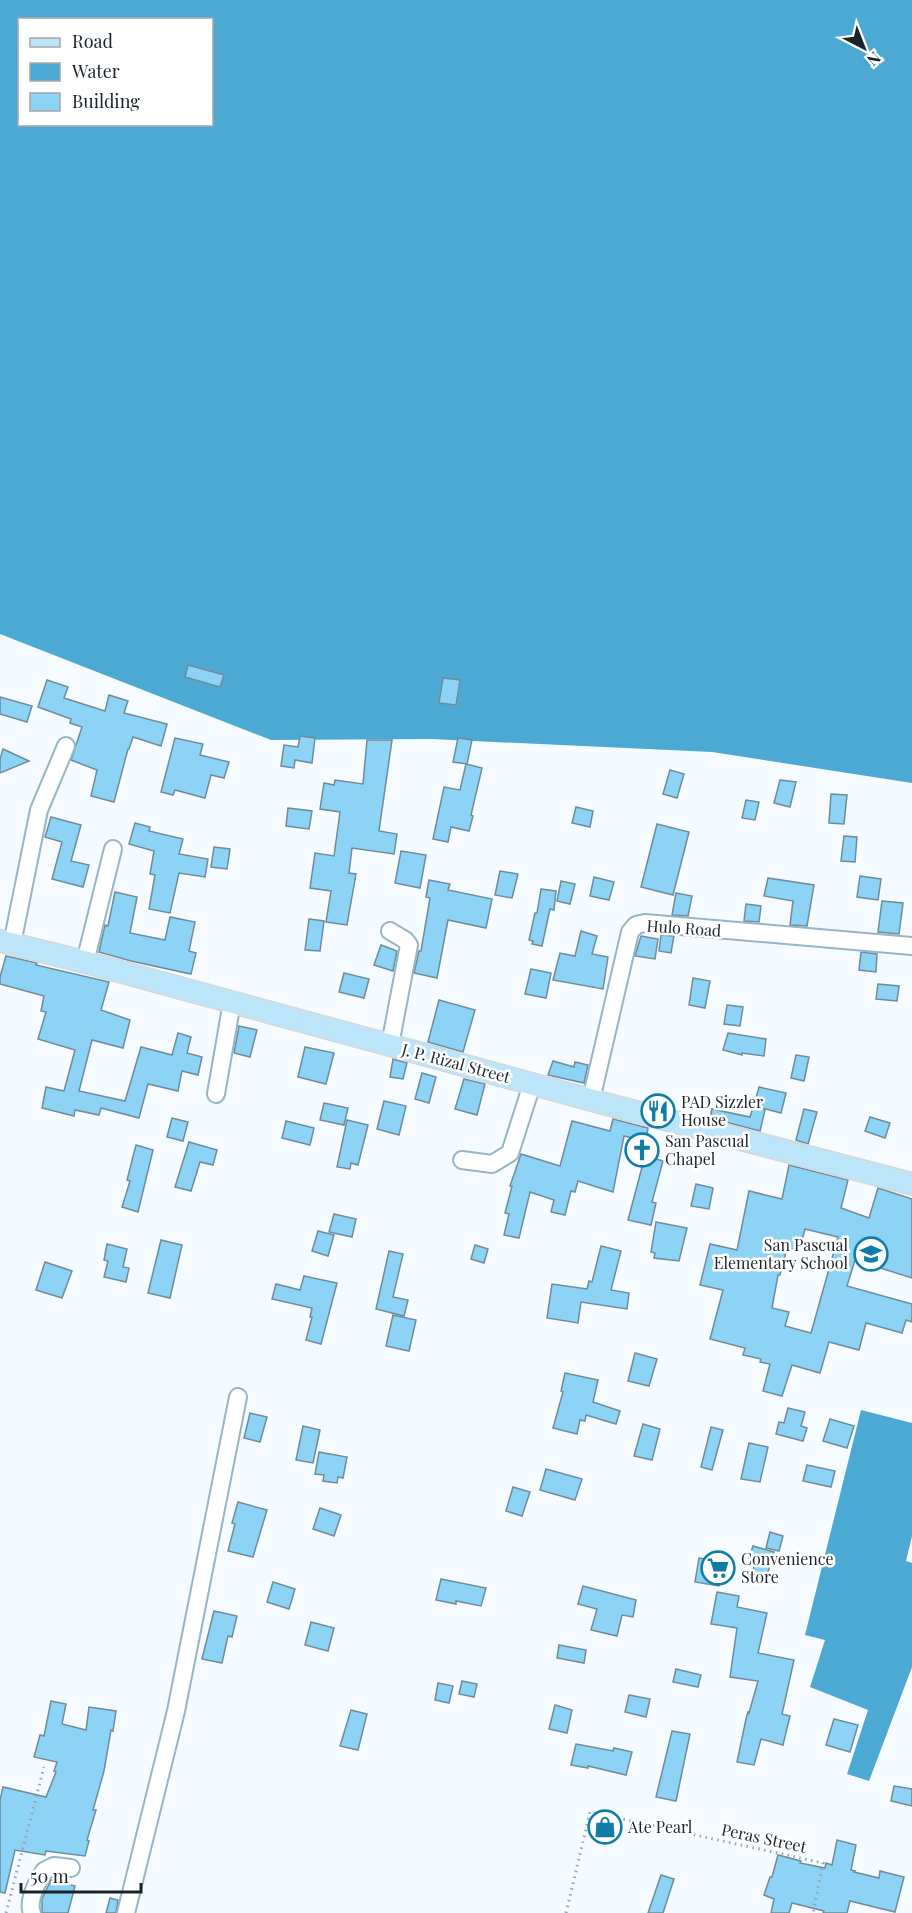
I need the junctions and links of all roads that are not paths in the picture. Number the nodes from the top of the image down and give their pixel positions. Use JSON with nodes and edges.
{"nodes":[{"id":1,"x":66,"y":746,"type":"dead end"},
{"id":2,"x":113,"y":849,"type":"dead end"},
{"id":3,"x":390,"y":931,"type":"dead end"},
{"id":4,"x":6,"y":943,"type":"edge"},
{"id":5,"x":912,"y":946,"type":"edge"},
{"id":6,"x":85,"y":962,"type":"junction"},
{"id":7,"x":232,"y":1002,"type":"junction"},
{"id":8,"x":390,"y":1045,"type":"junction"},
{"id":9,"x":532,"y":1084,"type":"junction"},
{"id":10,"x":216,"y":1094,"type":"dead end"},
{"id":11,"x":591,"y":1100,"type":"junction"},
{"id":12,"x":462,"y":1160,"type":"dead end"},
{"id":13,"x":912,"y":1184,"type":"edge"},
{"id":14,"x":238,"y":1397,"type":"dead end"},
{"id":15,"x":71,"y":1868,"type":"dead end"},
{"id":16,"x":32,"y":1913,"type":"edge"},
{"id":17,"x":126,"y":1913,"type":"edge"}],
"edges":[{"from":1,"to":4,"type":"street"},
{"from":2,"to":6,"type":"street"},
{"from":3,"to":8,"type":"street"},
{"from":4,"to":6,"type":"main road","name":"J. P. Rizal Street"},
{"from":5,"to":11,"type":"street","name":"Hulo Road"},
{"from":6,"to":7,"type":"main road","name":"J. P. Rizal Street"},
{"from":7,"to":8,"type":"main road","name":"J. P. Rizal Street"},
{"from":7,"to":10,"type":"street"},
{"from":8,"to":9,"type":"main road","name":"J. P. Rizal Street"},
{"from":9,"to":11,"type":"main road","name":"J. P. Rizal Street"},
{"from":9,"to":12,"type":"street"},
{"from":11,"to":13,"type":"main road","name":"J. P. Rizal Street"},
{"from":14,"to":17,"type":"street"},
{"from":15,"to":16,"type":"street"}]}
